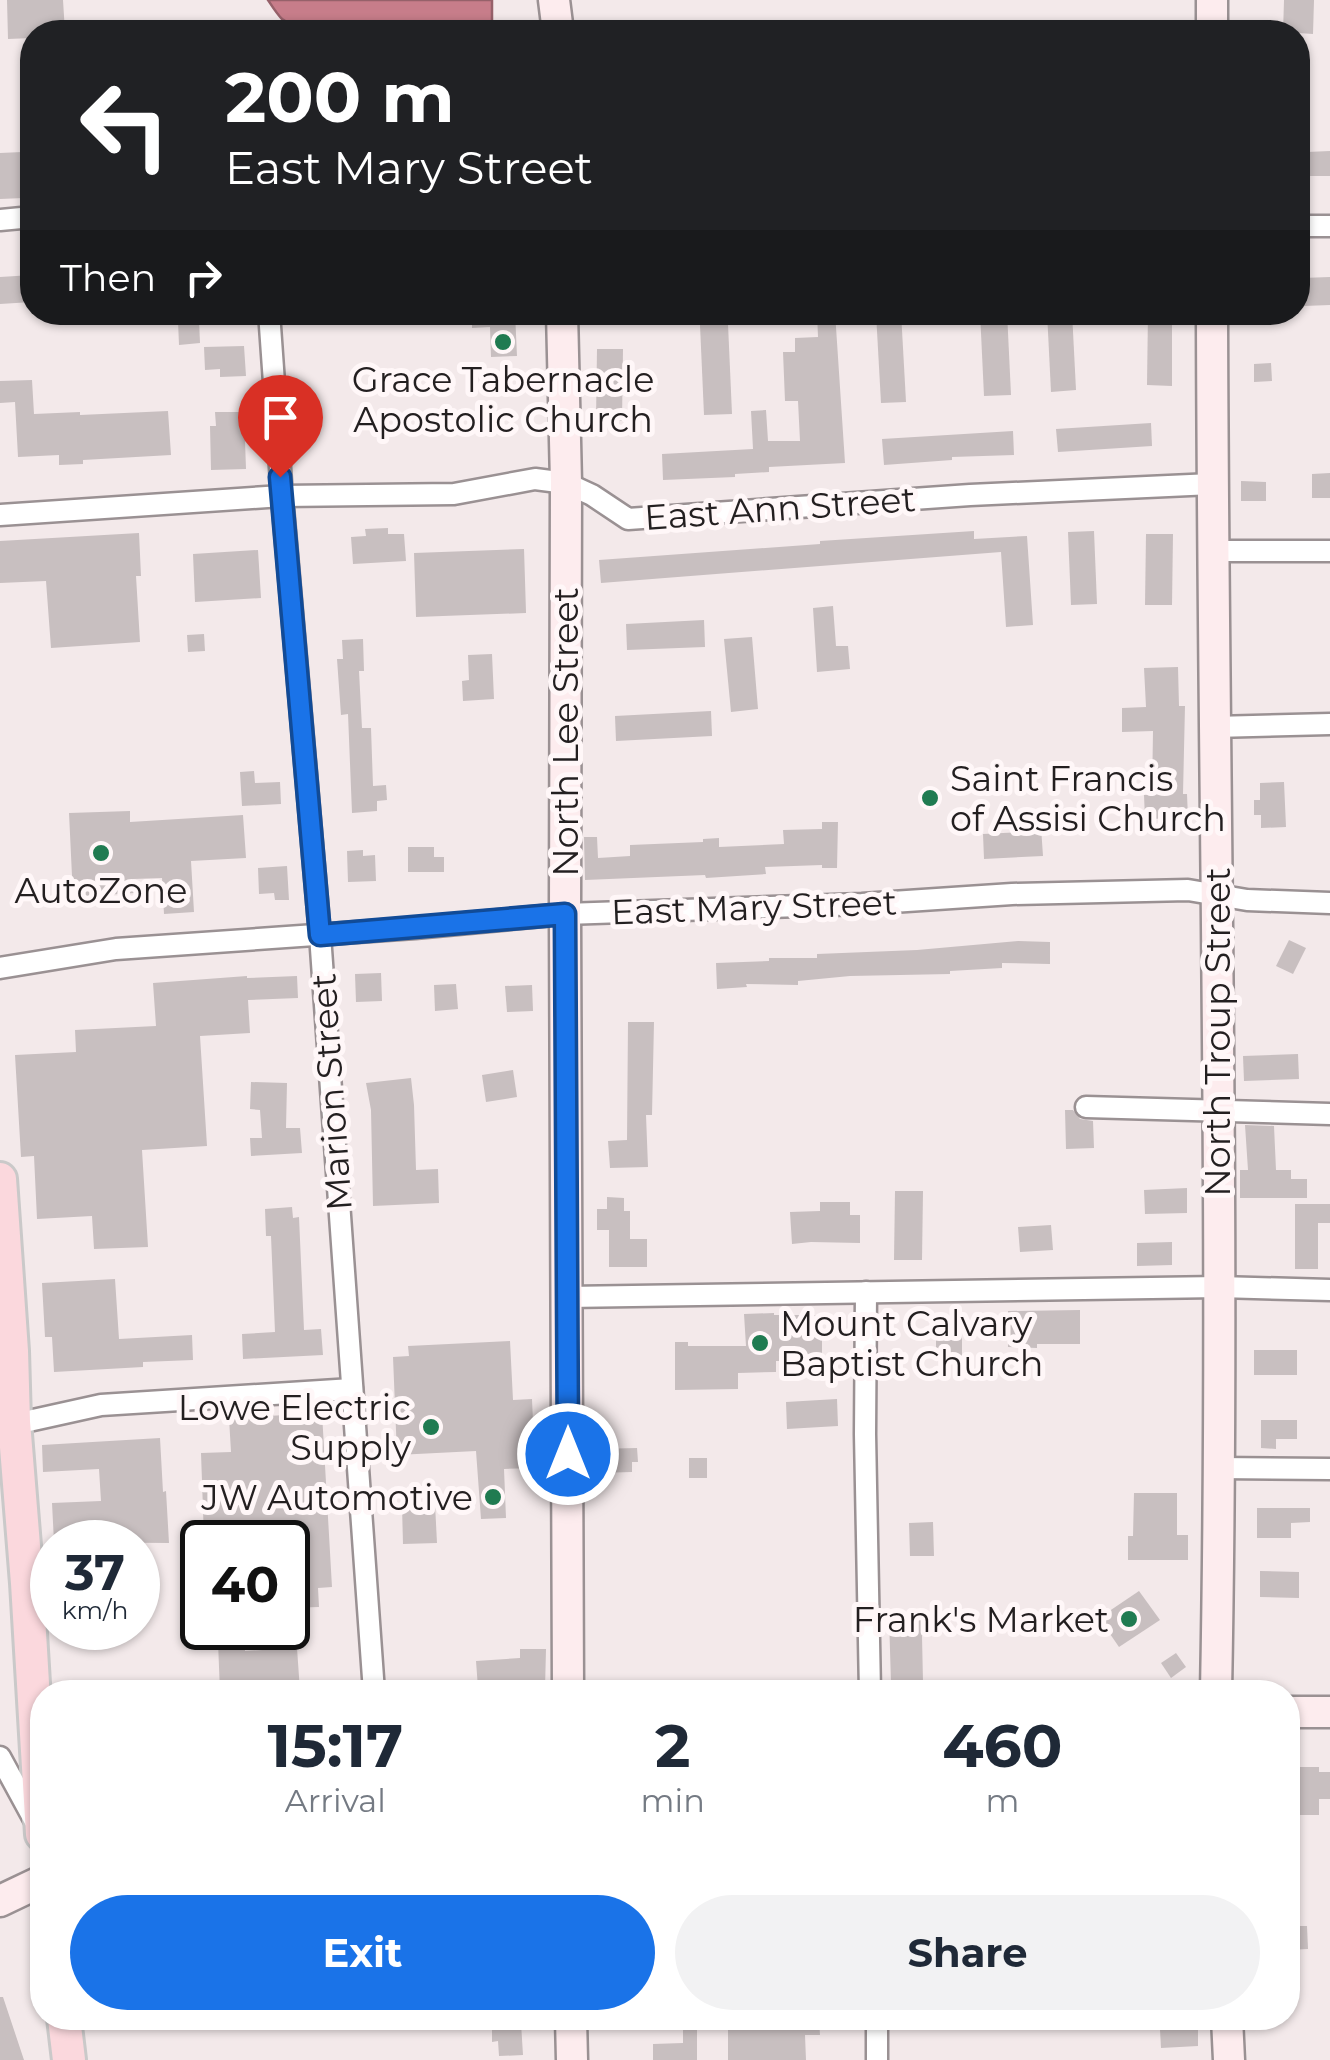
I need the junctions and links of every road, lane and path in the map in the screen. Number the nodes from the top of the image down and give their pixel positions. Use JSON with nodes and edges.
{"nodes":[{"id":1,"x":270,"y":325,"type":"edge"},
{"id":2,"x":562,"y":325,"type":"edge"},
{"id":3,"x":1212,"y":325,"type":"edge"},
{"id":4,"x":566,"y":483,"type":"junction"},
{"id":5,"x":1212,"y":484,"type":"junction"},
{"id":6,"x":282,"y":496,"type":"junction"},
{"id":7,"x":0,"y":515,"type":"edge"},
{"id":8,"x":1330,"y":550,"type":"edge"},
{"id":9,"x":1213,"y":551,"type":"junction"},
{"id":10,"x":1330,"y":724,"type":"edge"},
{"id":11,"x":1214,"y":728,"type":"junction"},
{"id":12,"x":1215,"y":894,"type":"junction"},
{"id":13,"x":1330,"y":903,"type":"edge"},
{"id":14,"x":565,"y":914,"type":"junction"},
{"id":15,"x":320,"y":935,"type":"junction"},
{"id":16,"x":0,"y":968,"type":"edge"},
{"id":17,"x":1086,"y":1107,"type":"dead end"},
{"id":18,"x":1218,"y":1109,"type":"junction"},
{"id":19,"x":1330,"y":1114,"type":"edge"},
{"id":20,"x":0,"y":1179,"type":"edge"},
{"id":21,"x":1219,"y":1287,"type":"junction"},
{"id":22,"x":1330,"y":1290,"type":"edge"},
{"id":23,"x":866,"y":1292,"type":"junction"},
{"id":24,"x":568,"y":1297,"type":"junction"},
{"id":25,"x":352,"y":1389,"type":"junction"},
{"id":26,"x":7,"y":1426,"type":"edge"},
{"id":27,"x":1218,"y":1468,"type":"junction"},
{"id":28,"x":1330,"y":1469,"type":"edge"},
{"id":29,"x":33,"y":1680,"type":"edge"},
{"id":30,"x":373,"y":1680,"type":"edge"},
{"id":31,"x":568,"y":1680,"type":"edge"},
{"id":32,"x":870,"y":1680,"type":"edge"},
{"id":33,"x":1216,"y":1680,"type":"edge"},
{"id":34,"x":1300,"y":1712,"type":"edge"},
{"id":35,"x":1330,"y":1712,"type":"edge"},
{"id":36,"x":0,"y":1757,"type":"edge"},
{"id":37,"x":30,"y":1813,"type":"edge"},
{"id":38,"x":30,"y":1886,"type":"edge"},
{"id":39,"x":0,"y":1900,"type":"edge"},
{"id":40,"x":65,"y":2030,"type":"edge"},
{"id":41,"x":571,"y":2030,"type":"edge"},
{"id":42,"x":877,"y":2030,"type":"edge"},
{"id":43,"x":1227,"y":2030,"type":"edge"},
{"id":44,"x":69,"y":2060,"type":"edge"},
{"id":45,"x":572,"y":2060,"type":"edge"},
{"id":46,"x":878,"y":2060,"type":"edge"},
{"id":47,"x":1228,"y":2060,"type":"edge"}],
"edges":[{"from":1,"to":6,"type":"street","name":"Marion Street"},
{"from":2,"to":4,"type":"street","name":"North Lee Street"},
{"from":3,"to":5,"type":"street","name":"North Troup Street"},
{"from":4,"to":5,"type":"street","name":"East Ann Street"},
{"from":4,"to":6,"type":"street","name":"East Ann Street"},
{"from":4,"to":14,"type":"street","name":"North Lee Street"},
{"from":5,"to":9,"type":"street","name":"North Troup Street"},
{"from":6,"to":7,"type":"street","name":"East Ann Street"},
{"from":6,"to":15,"type":"street","name":"Marion Street"},
{"from":8,"to":9,"type":"street"},
{"from":9,"to":11,"type":"street","name":"North Troup Street"},
{"from":10,"to":11,"type":"street"},
{"from":11,"to":12,"type":"street","name":"North Troup Street"},
{"from":12,"to":13,"type":"street","name":"East Mary Street"},
{"from":12,"to":14,"type":"street","name":"East Mary Street"},
{"from":12,"to":18,"type":"street","name":"North Troup Street"},
{"from":14,"to":15,"type":"street","name":"East Mary Street"},
{"from":14,"to":24,"type":"street","name":"North Lee Street"},
{"from":15,"to":16,"type":"street","name":"East Mary Street"},
{"from":15,"to":25,"type":"street","name":"Marion Street"},
{"from":17,"to":18,"type":"street"},
{"from":18,"to":19,"type":"street"},
{"from":18,"to":21,"type":"street","name":"North Troup Street"},
{"from":20,"to":26,"type":"main road"},
{"from":21,"to":22,"type":"street"},
{"from":21,"to":23,"type":"street"},
{"from":21,"to":27,"type":"street","name":"North Troup Street"},
{"from":23,"to":24,"type":"street"},
{"from":23,"to":32,"type":"street"},
{"from":24,"to":31,"type":"street","name":"North Lee Street"},
{"from":25,"to":26,"type":"street"},
{"from":25,"to":30,"type":"street","name":"Marion Street"},
{"from":26,"to":29,"type":"main road"},
{"from":27,"to":28,"type":"street"},
{"from":27,"to":33,"type":"street","name":"North Troup Street"},
{"from":34,"to":35,"type":"street"},
{"from":36,"to":37,"type":"street"},
{"from":38,"to":39,"type":"street"},
{"from":40,"to":44,"type":"main road"},
{"from":41,"to":45,"type":"street"},
{"from":42,"to":46,"type":"street"},
{"from":43,"to":47,"type":"street"}]}
